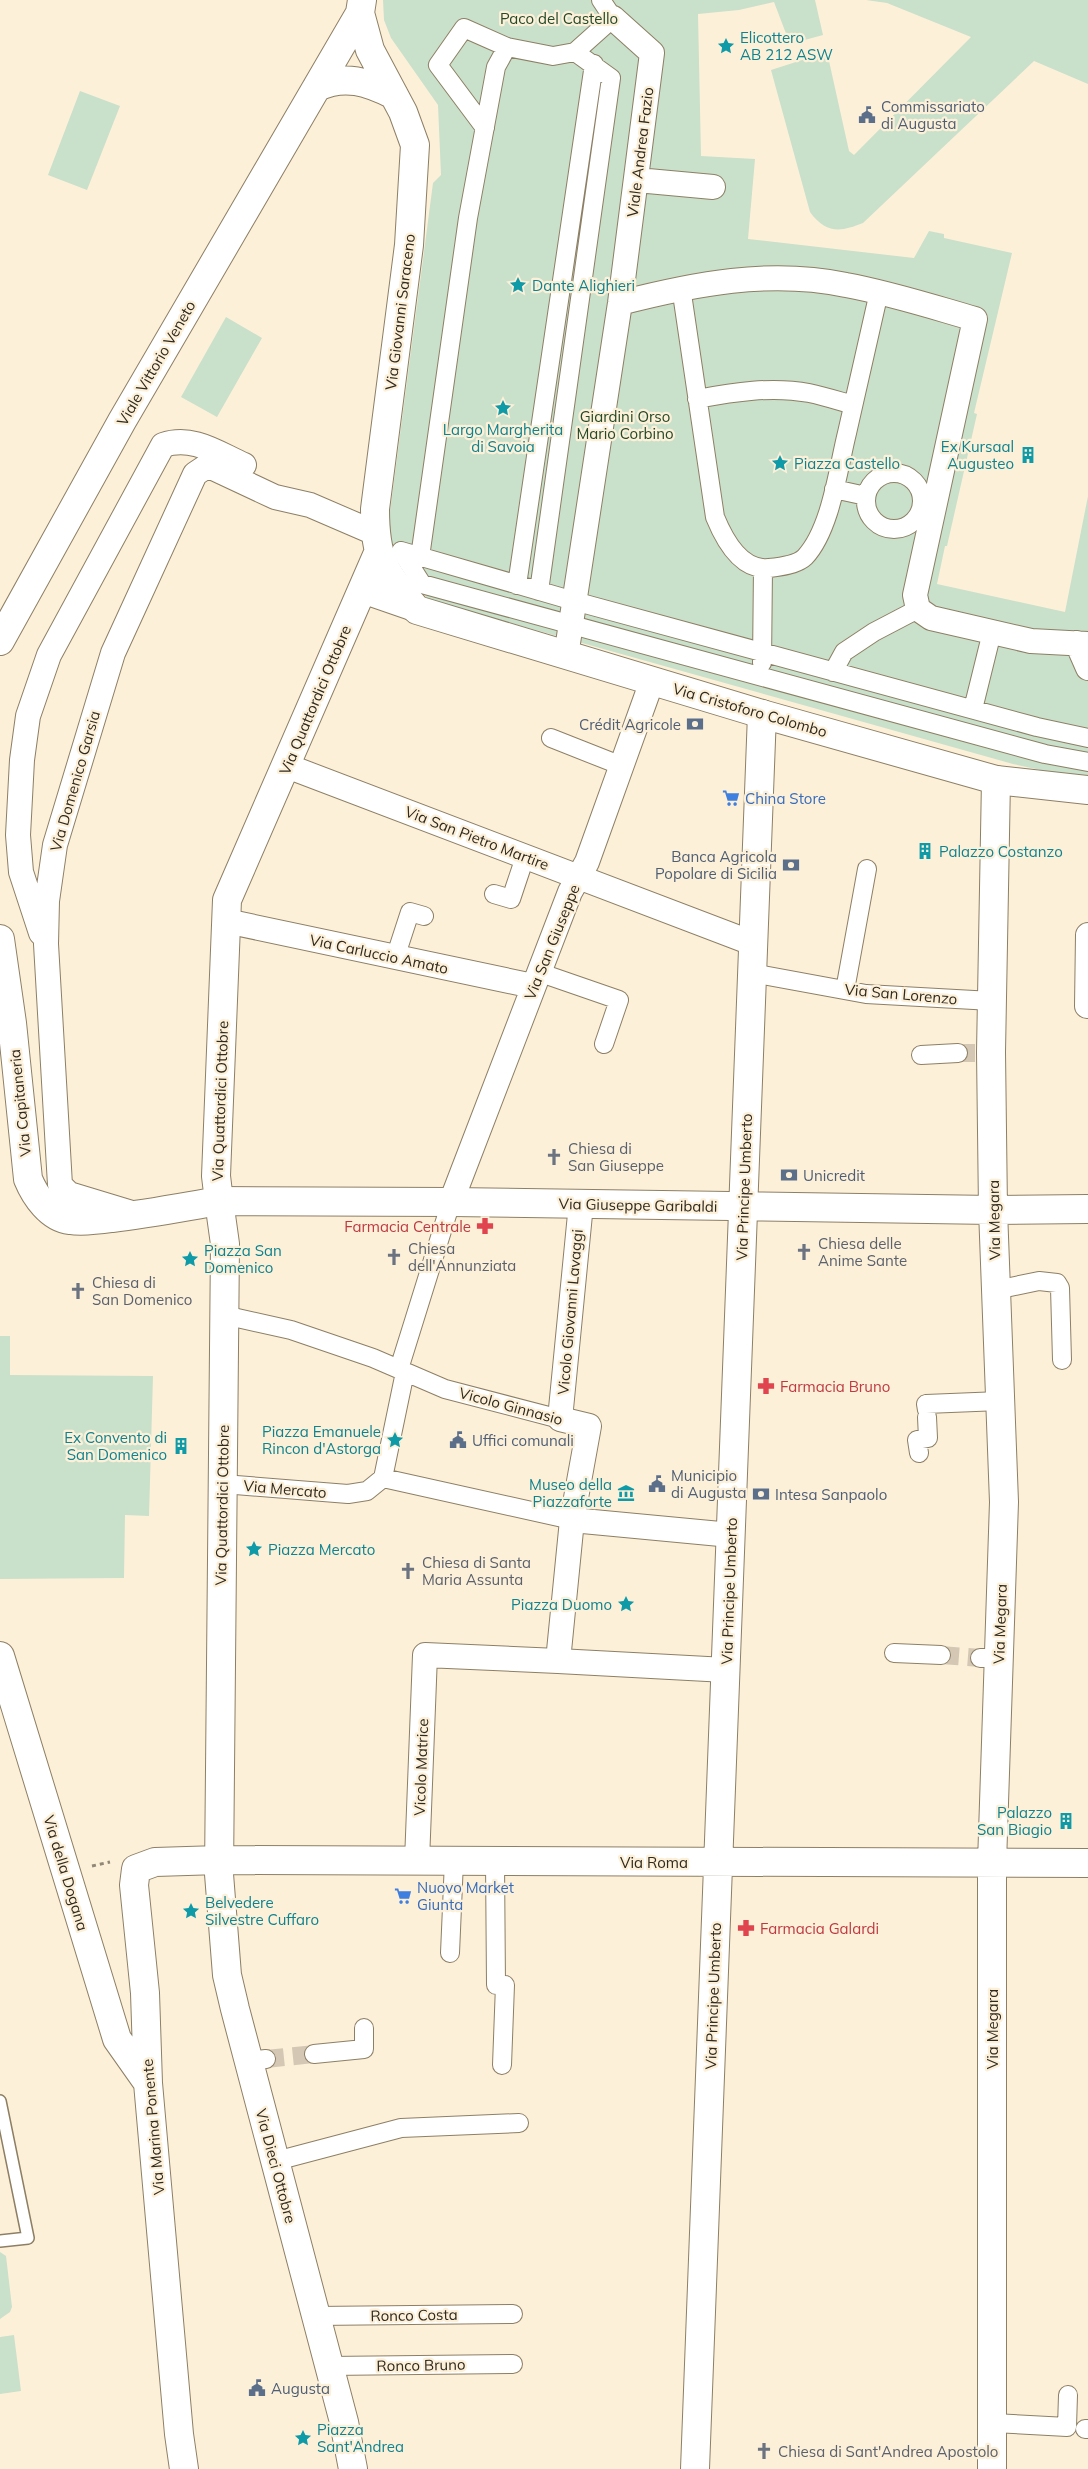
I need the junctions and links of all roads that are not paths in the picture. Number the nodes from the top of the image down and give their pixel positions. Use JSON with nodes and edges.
{"nodes":[{"id":1,"x":361,"y":7,"type":"edge"},
{"id":2,"x":607,"y":9,"type":"edge"},
{"id":3,"x":507,"y":47,"type":"junction"},
{"id":4,"x":575,"y":52,"type":"junction"},
{"id":5,"x":594,"y":64,"type":"junction"},
{"id":6,"x":317,"y":87,"type":"junction"},
{"id":7,"x":394,"y":95,"type":"junction"},
{"id":8,"x":485,"y":128,"type":"junction"},
{"id":9,"x":637,"y":180,"type":"junction"},
{"id":10,"x":713,"y":187,"type":"dead end"},
{"id":11,"x":681,"y":287,"type":"junction"},
{"id":12,"x":879,"y":292,"type":"junction"},
{"id":13,"x":620,"y":303,"type":"junction"},
{"id":14,"x":697,"y":399,"type":"junction"},
{"id":15,"x":853,"y":405,"type":"junction"},
{"id":16,"x":834,"y":488,"type":"junction"},
{"id":17,"x":866,"y":496,"type":"junction"},
{"id":18,"x":310,"y":505,"type":"junction"},
{"id":19,"x":928,"y":509,"type":"junction"},
{"id":20,"x":376,"y":543,"type":"junction"},
{"id":21,"x":420,"y":557,"type":"junction"},
{"id":22,"x":763,"y":568,"type":"junction"},
{"id":23,"x":517,"y":585,"type":"junction"},
{"id":24,"x":362,"y":591,"type":"junction"},
{"id":25,"x":539,"y":591,"type":"junction"},
{"id":26,"x":574,"y":602,"type":"junction"},
{"id":27,"x":918,"y":609,"type":"junction"},
{"id":28,"x":417,"y":610,"type":"junction"},
{"id":29,"x":570,"y":626,"type":"junction"},
{"id":30,"x":992,"y":632,"type":"junction"},
{"id":31,"x":0,"y":642,"type":"edge"},
{"id":32,"x":1083,"y":644,"type":"edge"},
{"id":33,"x":762,"y":652,"type":"junction"},
{"id":34,"x":566,"y":656,"type":"junction"},
{"id":35,"x":1088,"y":668,"type":"edge"},
{"id":36,"x":833,"y":672,"type":"junction"},
{"id":37,"x":761,"y":677,"type":"junction"},
{"id":38,"x":652,"y":682,"type":"junction"},
{"id":39,"x":973,"y":709,"type":"junction"},
{"id":40,"x":762,"y":714,"type":"junction"},
{"id":41,"x":551,"y":738,"type":"dead end"},
{"id":42,"x":1088,"y":738,"type":"edge"},
{"id":43,"x":1088,"y":762,"type":"edge"},
{"id":44,"x":287,"y":766,"type":"junction"},
{"id":45,"x":622,"y":766,"type":"junction"},
{"id":46,"x":996,"y":780,"type":"junction"},
{"id":47,"x":1088,"y":790,"type":"edge"},
{"id":48,"x":525,"y":857,"type":"junction"},
{"id":49,"x":867,"y":870,"type":"dead end"},
{"id":50,"x":578,"y":877,"type":"junction"},
{"id":51,"x":494,"y":894,"type":"dead end"},
{"id":52,"x":424,"y":916,"type":"dead end"},
{"id":53,"x":226,"y":921,"type":"junction"},
{"id":54,"x":1088,"y":935,"type":"edge"},
{"id":55,"x":752,"y":943,"type":"junction"},
{"id":56,"x":46,"y":944,"type":"junction"},
{"id":57,"x":1,"y":957,"type":"edge"},
{"id":58,"x":395,"y":958,"type":"junction"},
{"id":59,"x":752,"y":973,"type":"junction"},
{"id":60,"x":536,"y":979,"type":"junction"},
{"id":61,"x":845,"y":990,"type":"junction"},
{"id":62,"x":992,"y":1001,"type":"junction"},
{"id":63,"x":1087,"y":1006,"type":"edge"},
{"id":64,"x":604,"y":1044,"type":"dead end"},
{"id":65,"x":958,"y":1053,"type":"tunnel mouth"},
{"id":66,"x":921,"y":1055,"type":"dead end"},
{"id":67,"x":219,"y":1201,"type":"junction"},
{"id":68,"x":451,"y":1202,"type":"junction"},
{"id":69,"x":581,"y":1204,"type":"junction"},
{"id":70,"x":743,"y":1206,"type":"junction"},
{"id":71,"x":74,"y":1209,"type":"junction"},
{"id":72,"x":1088,"y":1209,"type":"edge"},
{"id":73,"x":993,"y":1210,"type":"junction"},
{"id":74,"x":996,"y":1290,"type":"junction"},
{"id":75,"x":224,"y":1315,"type":"junction"},
{"id":76,"x":1062,"y":1360,"type":"dead end"},
{"id":77,"x":402,"y":1367,"type":"junction"},
{"id":78,"x":1000,"y":1400,"type":"junction"},
{"id":79,"x":560,"y":1419,"type":"junction"},
{"id":80,"x":920,"y":1453,"type":"dead end"},
{"id":81,"x":383,"y":1478,"type":"junction"},
{"id":82,"x":223,"y":1484,"type":"junction"},
{"id":83,"x":574,"y":1511,"type":"junction"},
{"id":84,"x":731,"y":1535,"type":"junction"},
{"id":85,"x":894,"y":1653,"type":"dead end"},
{"id":86,"x":941,"y":1655,"type":"tunnel mouth"},
{"id":87,"x":0,"y":1656,"type":"edge"},
{"id":88,"x":558,"y":1661,"type":"junction"},
{"id":89,"x":726,"y":1670,"type":"junction"},
{"id":90,"x":219,"y":1860,"type":"junction"},
{"id":91,"x":417,"y":1861,"type":"junction"},
{"id":92,"x":454,"y":1861,"type":"junction"},
{"id":93,"x":495,"y":1861,"type":"junction"},
{"id":94,"x":718,"y":1862,"type":"junction"},
{"id":95,"x":992,"y":1863,"type":"junction"},
{"id":96,"x":1088,"y":1863,"type":"edge"},
{"id":97,"x":450,"y":1952,"type":"dead end"},
{"id":98,"x":364,"y":2028,"type":"dead end"},
{"id":99,"x":314,"y":2054,"type":"tunnel mouth"},
{"id":100,"x":502,"y":2065,"type":"dead end"},
{"id":101,"x":148,"y":2082,"type":"junction"},
{"id":102,"x":0,"y":2102,"type":"edge"},
{"id":103,"x":519,"y":2122,"type":"dead end"},
{"id":104,"x":276,"y":2161,"type":"junction"},
{"id":105,"x":0,"y":2241,"type":"edge"},
{"id":106,"x":513,"y":2314,"type":"dead end"},
{"id":107,"x":315,"y":2316,"type":"junction"},
{"id":108,"x":513,"y":2364,"type":"dead end"},
{"id":109,"x":328,"y":2366,"type":"junction"},
{"id":110,"x":1068,"y":2395,"type":"dead end"},
{"id":111,"x":993,"y":2423,"type":"junction"},
{"id":112,"x":1079,"y":2428,"type":"edge"},
{"id":113,"x":184,"y":2469,"type":"edge"},
{"id":114,"x":353,"y":2469,"type":"edge"},
{"id":115,"x":695,"y":2469,"type":"edge"},
{"id":116,"x":992,"y":2469,"type":"edge"}],
"edges":[{"from":1,"to":6,"type":"street","name":"Viale Vittorio Veneto"},
{"from":1,"to":7,"type":"street","name":"Via Giovanni Saraceno"},
{"from":2,"to":4,"type":"street"},
{"from":2,"to":9,"type":"street","name":"Viale Andrea Fazio"},
{"from":3,"to":4,"type":"street"},
{"from":3,"to":8,"type":"street"},
{"from":3,"to":8,"type":"street"},
{"from":4,"to":5,"type":"street"},
{"from":5,"to":23,"type":"street"},
{"from":5,"to":25,"type":"street"},
{"from":6,"to":7,"type":"street"},
{"from":6,"to":31,"type":"street","name":"Viale Vittorio Veneto"},
{"from":7,"to":20,"type":"street","name":"Via Giovanni Saraceno"},
{"from":8,"to":21,"type":"street"},
{"from":9,"to":10,"type":"street"},
{"from":9,"to":13,"type":"street","name":"Viale Andrea Fazio"},
{"from":11,"to":12,"type":"street"},
{"from":11,"to":13,"type":"street"},
{"from":11,"to":14,"type":"street"},
{"from":12,"to":15,"type":"street"},
{"from":12,"to":19,"type":"street"},
{"from":13,"to":26,"type":"street","name":"Viale Andrea Fazio"},
{"from":14,"to":15,"type":"street"},
{"from":14,"to":22,"type":"street"},
{"from":15,"to":16,"type":"street"},
{"from":16,"to":17,"type":"street"},
{"from":16,"to":22,"type":"street"},
{"from":17,"to":19,"type":"street"},
{"from":17,"to":19,"type":"street"},
{"from":18,"to":20,"type":"street"},
{"from":18,"to":56,"type":"street","name":"Via Domenico Garsia"},
{"from":18,"to":56,"type":"street"},
{"from":19,"to":27,"type":"street"},
{"from":20,"to":24,"type":"street","name":"Via Quattordici Ottobre"},
{"from":20,"to":28,"type":"street"},
{"from":21,"to":23,"type":"street"},
{"from":21,"to":29,"type":"street"},
{"from":22,"to":33,"type":"street"},
{"from":23,"to":25,"type":"street"},
{"from":24,"to":28,"type":"street"},
{"from":24,"to":44,"type":"street","name":"Via Quattordici Ottobre"},
{"from":25,"to":26,"type":"street"},
{"from":26,"to":29,"type":"street","name":"Viale Andrea Fazio"},
{"from":26,"to":33,"type":"street"},
{"from":27,"to":30,"type":"street"},
{"from":27,"to":36,"type":"street"},
{"from":28,"to":34,"type":"street","name":"Via Cristoforo Colombo"},
{"from":29,"to":34,"type":"street","name":"Viale Andrea Fazio"},
{"from":29,"to":37,"type":"street"},
{"from":30,"to":32,"type":"street"},
{"from":30,"to":39,"type":"street"},
{"from":32,"to":35,"type":"street"},
{"from":33,"to":36,"type":"street"},
{"from":33,"to":37,"type":"street"},
{"from":34,"to":38,"type":"street","name":"Via Cristoforo Colombo"},
{"from":36,"to":39,"type":"street"},
{"from":37,"to":43,"type":"street"},
{"from":38,"to":40,"type":"street","name":"Via Cristoforo Colombo"},
{"from":38,"to":45,"type":"street","name":"Via San Giuseppe"},
{"from":39,"to":42,"type":"street"},
{"from":40,"to":46,"type":"street","name":"Via Cristoforo Colombo"},
{"from":40,"to":55,"type":"street","name":"Via Principe Umberto"},
{"from":41,"to":45,"type":"street"},
{"from":44,"to":48,"type":"street","name":"Via San Pietro Martire"},
{"from":44,"to":53,"type":"street","name":"Via Quattordici Ottobre"},
{"from":45,"to":50,"type":"street","name":"Via San Giuseppe"},
{"from":46,"to":47,"type":"street","name":"Via Cristoforo Colombo"},
{"from":46,"to":62,"type":"street","name":"Via Megara"},
{"from":48,"to":50,"type":"street","name":"Via San Pietro Martire"},
{"from":48,"to":51,"type":"street"},
{"from":49,"to":61,"type":"street"},
{"from":50,"to":55,"type":"street","name":"Via San Pietro Martire"},
{"from":50,"to":60,"type":"street","name":"Via San Giuseppe"},
{"from":52,"to":58,"type":"street"},
{"from":53,"to":58,"type":"street","name":"Via Carluccio Amato"},
{"from":53,"to":67,"type":"street","name":"Via Quattordici Ottobre"},
{"from":54,"to":63,"type":"street"},
{"from":55,"to":59,"type":"street","name":"Via Principe Umberto"},
{"from":56,"to":71,"type":"street","name":"Via Domenico Garsia"},
{"from":57,"to":71,"type":"street","name":"Via Capitaneria"},
{"from":58,"to":60,"type":"street","name":"Via Carluccio Amato"},
{"from":59,"to":61,"type":"street","name":"Via San Lorenzo"},
{"from":59,"to":70,"type":"street","name":"Via Principe Umberto"},
{"from":60,"to":64,"type":"street"},
{"from":60,"to":68,"type":"street","name":"Via San Giuseppe"},
{"from":61,"to":62,"type":"street","name":"Via San Lorenzo"},
{"from":62,"to":73,"type":"street","name":"Via Megara"},
{"from":65,"to":66,"type":"street"},
{"from":67,"to":68,"type":"street","name":"Via Giuseppe Garibaldi"},
{"from":67,"to":71,"type":"street","name":"Via Giuseppe Garibaldi"},
{"from":67,"to":75,"type":"street","name":"Via Quattordici Ottobre"},
{"from":68,"to":69,"type":"street","name":"Via Giuseppe Garibaldi"},
{"from":68,"to":77,"type":"street"},
{"from":69,"to":70,"type":"street","name":"Via Giuseppe Garibaldi"},
{"from":69,"to":79,"type":"street","name":"Vicolo Giovanni Lavaggi"},
{"from":70,"to":73,"type":"street","name":"Via Giuseppe Garibaldi"},
{"from":70,"to":84,"type":"street","name":"Via Principe Umberto"},
{"from":72,"to":73,"type":"street","name":"Via Giuseppe Garibaldi"},
{"from":73,"to":74,"type":"street","name":"Via Megara"},
{"from":74,"to":76,"type":"street"},
{"from":74,"to":78,"type":"street","name":"Via Megara"},
{"from":75,"to":77,"type":"street","name":"Vicolo Ginnasio"},
{"from":75,"to":82,"type":"street","name":"Via Quattordici Ottobre"},
{"from":77,"to":79,"type":"street","name":"Vicolo Ginnasio"},
{"from":77,"to":81,"type":"street"},
{"from":78,"to":80,"type":"street"},
{"from":78,"to":95,"type":"street","name":"Via Megara"},
{"from":79,"to":83,"type":"street","name":"Vicolo Ginnasio"},
{"from":81,"to":82,"type":"street","name":"Via Mercato"},
{"from":81,"to":83,"type":"street"},
{"from":82,"to":90,"type":"street","name":"Via Quattordici Ottobre"},
{"from":83,"to":84,"type":"street"},
{"from":83,"to":88,"type":"street"},
{"from":84,"to":89,"type":"street","name":"Via Principe Umberto"},
{"from":85,"to":86,"type":"street"},
{"from":87,"to":101,"type":"street","name":"Via della Dogana"},
{"from":88,"to":89,"type":"street"},
{"from":88,"to":91,"type":"street","name":"Vicolo Matrice"},
{"from":89,"to":94,"type":"street","name":"Via Principe Umberto"},
{"from":90,"to":91,"type":"street","name":"Via Roma"},
{"from":90,"to":101,"type":"street","name":"Via Marina Ponente"},
{"from":90,"to":104,"type":"street","name":"Via Dieci Ottobre"},
{"from":91,"to":92,"type":"street","name":"Via Roma"},
{"from":92,"to":93,"type":"street","name":"Via Roma"},
{"from":92,"to":97,"type":"street"},
{"from":93,"to":94,"type":"street","name":"Via Roma"},
{"from":93,"to":100,"type":"street"},
{"from":94,"to":95,"type":"street","name":"Via Roma"},
{"from":94,"to":115,"type":"street","name":"Via Principe Umberto"},
{"from":95,"to":96,"type":"street","name":"Via Roma"},
{"from":95,"to":111,"type":"street","name":"Via Megara"},
{"from":98,"to":99,"type":"street"},
{"from":101,"to":113,"type":"street","name":"Via Marina Ponente"},
{"from":102,"to":105,"type":"lane"},
{"from":103,"to":104,"type":"street"},
{"from":104,"to":107,"type":"street","name":"Via Dieci Ottobre"},
{"from":106,"to":107,"type":"street","name":"Ronco Costa"},
{"from":107,"to":109,"type":"street","name":"Via Dieci Ottobre"},
{"from":108,"to":109,"type":"street","name":"Ronco Bruno"},
{"from":109,"to":114,"type":"street","name":"Via Dieci Ottobre"},
{"from":110,"to":112,"type":"street"},
{"from":111,"to":112,"type":"street"},
{"from":111,"to":116,"type":"street","name":"Via Megara"}]}
